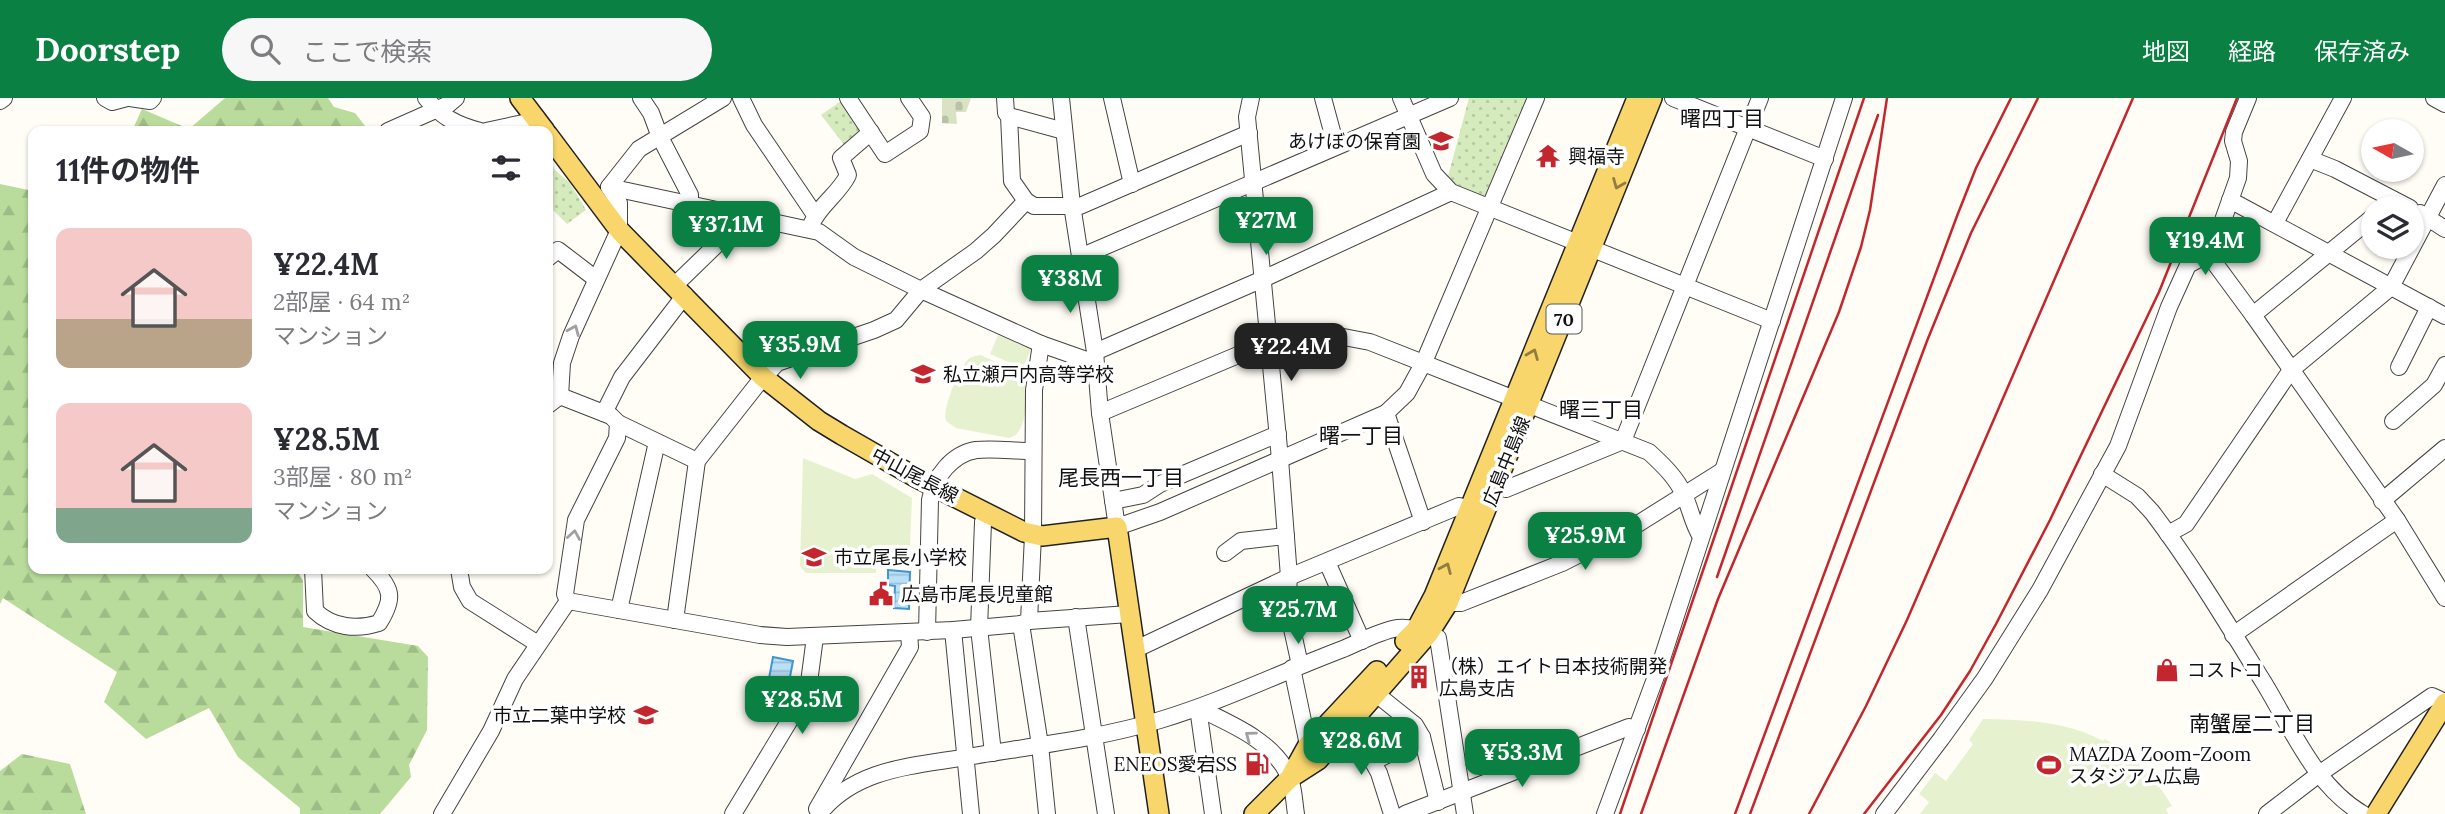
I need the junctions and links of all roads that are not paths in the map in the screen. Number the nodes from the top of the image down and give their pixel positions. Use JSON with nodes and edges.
{"nodes":[{"id":1,"x":4,"y":98,"type":"edge"},
{"id":2,"x":105,"y":98,"type":"edge"},
{"id":3,"x":129,"y":98,"type":"edge"},
{"id":4,"x":153,"y":98,"type":"edge"},
{"id":5,"x":456,"y":98,"type":"edge"},
{"id":6,"x":520,"y":98,"type":"edge"},
{"id":7,"x":641,"y":98,"type":"edge"},
{"id":8,"x":723,"y":98,"type":"edge"},
{"id":9,"x":741,"y":98,"type":"edge"},
{"id":10,"x":848,"y":98,"type":"edge"},
{"id":11,"x":909,"y":98,"type":"edge"},
{"id":12,"x":1005,"y":98,"type":"edge"},
{"id":13,"x":1061,"y":98,"type":"edge"},
{"id":14,"x":1112,"y":98,"type":"edge"},
{"id":15,"x":1251,"y":98,"type":"edge"},
{"id":16,"x":1322,"y":98,"type":"edge"},
{"id":17,"x":1401,"y":98,"type":"edge"},
{"id":18,"x":1449,"y":98,"type":"edge"},
{"id":19,"x":1536,"y":98,"type":"edge"},
{"id":20,"x":1637,"y":98,"type":"edge"},
{"id":21,"x":1652,"y":98,"type":"edge"},
{"id":22,"x":1673,"y":98,"type":"edge"},
{"id":23,"x":1760,"y":98,"type":"edge"},
{"id":24,"x":1844,"y":98,"type":"edge"},
{"id":25,"x":2248,"y":98,"type":"edge"},
{"id":26,"x":2343,"y":98,"type":"edge"},
{"id":27,"x":2434,"y":98,"type":"edge"},
{"id":28,"x":0,"y":101,"type":"edge"},
{"id":29,"x":431,"y":104,"type":"edge"},
{"id":30,"x":2445,"y":104,"type":"edge"},
{"id":31,"x":1408,"y":114,"type":"junction"},
{"id":32,"x":1009,"y":116,"type":"junction"},
{"id":33,"x":396,"y":126,"type":"edge"},
{"id":34,"x":458,"y":126,"type":"edge"},
{"id":35,"x":509,"y":126,"type":"edge"},
{"id":36,"x":538,"y":126,"type":"edge"},
{"id":37,"x":541,"y":126,"type":"edge"},
{"id":38,"x":1748,"y":128,"type":"junction"},
{"id":39,"x":1064,"y":131,"type":"junction"},
{"id":40,"x":871,"y":132,"type":"junction"},
{"id":41,"x":1249,"y":133,"type":"junction"},
{"id":42,"x":660,"y":136,"type":"junction"},
{"id":43,"x":553,"y":141,"type":"edge"},
{"id":44,"x":1336,"y":146,"type":"junction"},
{"id":45,"x":1825,"y":159,"type":"junction"},
{"id":46,"x":2310,"y":159,"type":"junction"},
{"id":47,"x":1253,"y":181,"type":"junction"},
{"id":48,"x":1132,"y":184,"type":"junction"},
{"id":49,"x":2445,"y":185,"type":"edge"},
{"id":50,"x":609,"y":187,"type":"junction"},
{"id":51,"x":1451,"y":192,"type":"junction"},
{"id":52,"x":2373,"y":196,"type":"edge"},
{"id":53,"x":2230,"y":200,"type":"junction"},
{"id":54,"x":1026,"y":201,"type":"junction"},
{"id":55,"x":690,"y":202,"type":"junction"},
{"id":56,"x":1072,"y":205,"type":"junction"},
{"id":57,"x":1489,"y":209,"type":"junction"},
{"id":58,"x":744,"y":215,"type":"junction"},
{"id":59,"x":2424,"y":216,"type":"edge"},
{"id":60,"x":2427,"y":218,"type":"junction"},
{"id":61,"x":812,"y":223,"type":"junction"},
{"id":62,"x":2275,"y":223,"type":"junction"},
{"id":63,"x":2361,"y":226,"type":"edge"},
{"id":64,"x":2445,"y":229,"type":"edge"},
{"id":65,"x":619,"y":230,"type":"junction"},
{"id":66,"x":1585,"y":247,"type":"junction"},
{"id":67,"x":2329,"y":253,"type":"junction"},
{"id":68,"x":553,"y":254,"type":"edge"},
{"id":69,"x":2208,"y":254,"type":"junction"},
{"id":70,"x":1080,"y":257,"type":"junction"},
{"id":71,"x":596,"y":279,"type":"junction"},
{"id":72,"x":1263,"y":279,"type":"junction"},
{"id":73,"x":1685,"y":287,"type":"junction"},
{"id":74,"x":2391,"y":287,"type":"junction"},
{"id":75,"x":680,"y":290,"type":"junction"},
{"id":76,"x":921,"y":290,"type":"junction"},
{"id":77,"x":2429,"y":307,"type":"junction"},
{"id":78,"x":2253,"y":315,"type":"junction"},
{"id":79,"x":2445,"y":316,"type":"edge"},
{"id":80,"x":1772,"y":321,"type":"junction"},
{"id":81,"x":1269,"y":342,"type":"junction"},
{"id":82,"x":1041,"y":344,"type":"junction"},
{"id":83,"x":1095,"y":357,"type":"junction"},
{"id":84,"x":1424,"y":362,"type":"junction"},
{"id":85,"x":2445,"y":365,"type":"edge"},
{"id":86,"x":2399,"y":367,"type":"dead end"},
{"id":87,"x":2291,"y":370,"type":"junction"},
{"id":88,"x":763,"y":377,"type":"junction"},
{"id":89,"x":554,"y":401,"type":"edge"},
{"id":90,"x":1522,"y":401,"type":"junction"},
{"id":91,"x":1386,"y":413,"type":"junction"},
{"id":92,"x":1100,"y":414,"type":"junction"},
{"id":93,"x":611,"y":418,"type":"junction"},
{"id":94,"x":2393,"y":421,"type":"dead end"},
{"id":95,"x":1278,"y":434,"type":"junction"},
{"id":96,"x":1623,"y":441,"type":"junction"},
{"id":97,"x":657,"y":442,"type":"junction"},
{"id":98,"x":2445,"y":448,"type":"edge"},
{"id":99,"x":1032,"y":451,"type":"junction"},
{"id":100,"x":1280,"y":459,"type":"junction"},
{"id":101,"x":697,"y":461,"type":"junction"},
{"id":102,"x":1722,"y":471,"type":"junction"},
{"id":103,"x":2102,"y":474,"type":"junction"},
{"id":104,"x":1496,"y":485,"type":"junction"},
{"id":105,"x":932,"y":486,"type":"junction"},
{"id":106,"x":1684,"y":495,"type":"junction"},
{"id":107,"x":2382,"y":500,"type":"junction"},
{"id":108,"x":1113,"y":501,"type":"junction"},
{"id":109,"x":1471,"y":509,"type":"junction"},
{"id":110,"x":986,"y":513,"type":"junction"},
{"id":111,"x":2397,"y":520,"type":"junction"},
{"id":112,"x":1423,"y":522,"type":"junction"},
{"id":113,"x":1117,"y":527,"type":"junction"},
{"id":114,"x":2168,"y":534,"type":"junction"},
{"id":115,"x":1033,"y":535,"type":"junction"},
{"id":116,"x":1286,"y":536,"type":"junction"},
{"id":117,"x":1701,"y":537,"type":"junction"},
{"id":118,"x":1225,"y":553,"type":"dead end"},
{"id":119,"x":1327,"y":562,"type":"junction"},
{"id":120,"x":313,"y":574,"type":"edge"},
{"id":121,"x":377,"y":574,"type":"edge"},
{"id":122,"x":460,"y":574,"type":"edge"},
{"id":123,"x":1289,"y":577,"type":"junction"},
{"id":124,"x":2445,"y":598,"type":"edge"},
{"id":125,"x":1441,"y":599,"type":"junction"},
{"id":126,"x":568,"y":601,"type":"junction"},
{"id":127,"x":619,"y":610,"type":"junction"},
{"id":128,"x":1129,"y":614,"type":"junction"},
{"id":129,"x":1076,"y":617,"type":"junction"},
{"id":130,"x":675,"y":620,"type":"junction"},
{"id":131,"x":1025,"y":623,"type":"junction"},
{"id":132,"x":979,"y":628,"type":"junction"},
{"id":133,"x":953,"y":630,"type":"junction"},
{"id":134,"x":1422,"y":631,"type":"junction"},
{"id":135,"x":927,"y":632,"type":"junction"},
{"id":136,"x":909,"y":633,"type":"junction"},
{"id":137,"x":2233,"y":635,"type":"junction"},
{"id":138,"x":814,"y":637,"type":"junction"},
{"id":139,"x":1362,"y":641,"type":"junction"},
{"id":140,"x":538,"y":644,"type":"junction"},
{"id":141,"x":1134,"y":650,"type":"junction"},
{"id":142,"x":1296,"y":666,"type":"junction"},
{"id":143,"x":1375,"y":693,"type":"junction"},
{"id":144,"x":2445,"y":702,"type":"edge"},
{"id":145,"x":1198,"y":708,"type":"junction"},
{"id":146,"x":2402,"y":717,"type":"junction"},
{"id":147,"x":1145,"y":724,"type":"junction"},
{"id":148,"x":1637,"y":729,"type":"junction"},
{"id":149,"x":1093,"y":735,"type":"junction"},
{"id":150,"x":1339,"y":736,"type":"junction"},
{"id":151,"x":1422,"y":737,"type":"junction"},
{"id":152,"x":2424,"y":737,"type":"junction"},
{"id":153,"x":1040,"y":745,"type":"junction"},
{"id":154,"x":1308,"y":745,"type":"junction"},
{"id":155,"x":993,"y":753,"type":"junction"},
{"id":156,"x":846,"y":754,"type":"junction"},
{"id":157,"x":964,"y":758,"type":"junction"},
{"id":158,"x":1373,"y":762,"type":"junction"},
{"id":159,"x":2319,"y":774,"type":"junction"},
{"id":160,"x":1290,"y":778,"type":"junction"},
{"id":161,"x":852,"y":785,"type":"junction"},
{"id":162,"x":1462,"y":793,"type":"junction"},
{"id":163,"x":1438,"y":802,"type":"junction"},
{"id":164,"x":442,"y":814,"type":"edge"},
{"id":165,"x":733,"y":814,"type":"edge"},
{"id":166,"x":816,"y":814,"type":"edge"},
{"id":167,"x":971,"y":814,"type":"edge"},
{"id":168,"x":1047,"y":814,"type":"edge"},
{"id":169,"x":1106,"y":814,"type":"edge"},
{"id":170,"x":1159,"y":814,"type":"edge"},
{"id":171,"x":1213,"y":814,"type":"edge"},
{"id":172,"x":1254,"y":814,"type":"edge"},
{"id":173,"x":1297,"y":814,"type":"edge"},
{"id":174,"x":1392,"y":814,"type":"edge"},
{"id":175,"x":1405,"y":814,"type":"edge"},
{"id":176,"x":1465,"y":814,"type":"edge"},
{"id":177,"x":1605,"y":814,"type":"edge"},
{"id":178,"x":1884,"y":814,"type":"edge"},
{"id":179,"x":2267,"y":814,"type":"edge"},
{"id":180,"x":2363,"y":814,"type":"edge"},
{"id":181,"x":2376,"y":814,"type":"edge"}],
"edges":[{"from":1,"to":28,"type":"street"},
{"from":2,"to":3,"type":"street"},
{"from":3,"to":4,"type":"street"},
{"from":5,"to":29,"type":"street"},
{"from":6,"to":37,"type":"main road","name":"中山尾長線"},
{"from":7,"to":42,"type":"street"},
{"from":8,"to":42,"type":"street"},
{"from":9,"to":61,"type":"street"},
{"from":10,"to":40,"type":"street"},
{"from":11,"to":40,"type":"street"},
{"from":12,"to":32,"type":"street"},
{"from":13,"to":39,"type":"street"},
{"from":14,"to":48,"type":"street"},
{"from":15,"to":41,"type":"street"},
{"from":16,"to":44,"type":"street"},
{"from":17,"to":31,"type":"street"},
{"from":18,"to":31,"type":"street"},
{"from":19,"to":57,"type":"street"},
{"from":20,"to":66,"type":"main road","name":"広島中島線","number":"70"},
{"from":21,"to":66,"type":"main road","name":"広島中島線","number":"70","one_way":true},
{"from":22,"to":38,"type":"street"},
{"from":23,"to":38,"type":"street"},
{"from":24,"to":45,"type":"street"},
{"from":25,"to":53,"type":"street"},
{"from":26,"to":46,"type":"street"},
{"from":27,"to":30,"type":"street"},
{"from":29,"to":33,"type":"street"},
{"from":29,"to":34,"type":"street"},
{"from":31,"to":44,"type":"street"},
{"from":31,"to":51,"type":"street"},
{"from":32,"to":39,"type":"street"},
{"from":32,"to":54,"type":"street"},
{"from":35,"to":36,"type":"street"},
{"from":38,"to":45,"type":"street"},
{"from":38,"to":73,"type":"street"},
{"from":39,"to":56,"type":"street"},
{"from":40,"to":61,"type":"street"},
{"from":41,"to":47,"type":"street"},
{"from":41,"to":48,"type":"street"},
{"from":42,"to":50,"type":"street"},
{"from":42,"to":55,"type":"street"},
{"from":43,"to":65,"type":"main road","name":"中山尾長線"},
{"from":44,"to":47,"type":"street"},
{"from":45,"to":80,"type":"street"},
{"from":46,"to":52,"type":"street"},
{"from":46,"to":62,"type":"street"},
{"from":47,"to":70,"type":"street"},
{"from":47,"to":72,"type":"street"},
{"from":48,"to":56,"type":"street"},
{"from":49,"to":60,"type":"street"},
{"from":50,"to":55,"type":"street"},
{"from":50,"to":65,"type":"street"},
{"from":51,"to":57,"type":"street"},
{"from":51,"to":72,"type":"street"},
{"from":53,"to":62,"type":"street"},
{"from":53,"to":69,"type":"street"},
{"from":54,"to":56,"type":"street"},
{"from":54,"to":76,"type":"street"},
{"from":55,"to":58,"type":"street"},
{"from":56,"to":70,"type":"street"},
{"from":57,"to":66,"type":"street"},
{"from":57,"to":84,"type":"street"},
{"from":58,"to":61,"type":"street"},
{"from":58,"to":75,"type":"street"},
{"from":59,"to":60,"type":"street"},
{"from":60,"to":64,"type":"street"},
{"from":60,"to":74,"type":"street"},
{"from":61,"to":76,"type":"street"},
{"from":62,"to":67,"type":"street"},
{"from":63,"to":67,"type":"street"},
{"from":65,"to":71,"type":"street"},
{"from":65,"to":75,"type":"main road","name":"中山尾長線"},
{"from":66,"to":73,"type":"street"},
{"from":66,"to":90,"type":"main road","name":"広島中島線","number":"70"},
{"from":67,"to":74,"type":"street"},
{"from":67,"to":78,"type":"street"},
{"from":68,"to":71,"type":"street"},
{"from":69,"to":78,"type":"street"},
{"from":69,"to":103,"type":"street"},
{"from":70,"to":83,"type":"street"},
{"from":89,"to":71,"type":"street","one_way":true},
{"from":72,"to":81,"type":"street"},
{"from":72,"to":83,"type":"street"},
{"from":73,"to":80,"type":"street"},
{"from":73,"to":96,"type":"street"},
{"from":74,"to":77,"type":"street"},
{"from":74,"to":87,"type":"street"},
{"from":75,"to":88,"type":"main road","name":"中山尾長線"},
{"from":75,"to":93,"type":"street"},
{"from":76,"to":82,"type":"street"},
{"from":76,"to":88,"type":"street"},
{"from":77,"to":79,"type":"street"},
{"from":77,"to":86,"type":"street"},
{"from":78,"to":87,"type":"street"},
{"from":80,"to":102,"type":"street"},
{"from":81,"to":84,"type":"street"},
{"from":81,"to":92,"type":"street"},
{"from":81,"to":95,"type":"street"},
{"from":82,"to":83,"type":"street"},
{"from":82,"to":99,"type":"street"},
{"from":83,"to":92,"type":"street"},
{"from":84,"to":90,"type":"street"},
{"from":84,"to":91,"type":"street"},
{"from":85,"to":94,"type":"street"},
{"from":87,"to":107,"type":"street"},
{"from":87,"to":114,"type":"street"},
{"from":88,"to":101,"type":"street"},
{"from":88,"to":105,"type":"main road","name":"中山尾長線"},
{"from":89,"to":93,"type":"street"},
{"from":90,"to":96,"type":"street"},
{"from":90,"to":104,"type":"main road","name":"広島中島線","number":"70"},
{"from":90,"to":109,"type":"main road","name":"広島中島線","number":"70"},
{"from":91,"to":100,"type":"street"},
{"from":91,"to":112,"type":"street"},
{"from":92,"to":108,"type":"street"},
{"from":93,"to":97,"type":"street"},
{"from":126,"to":93,"type":"street","one_way":true},
{"from":95,"to":100,"type":"street"},
{"from":95,"to":108,"type":"street"},
{"from":96,"to":104,"type":"street"},
{"from":96,"to":106,"type":"street"},
{"from":97,"to":101,"type":"street"},
{"from":97,"to":127,"type":"street"},
{"from":98,"to":107,"type":"street"},
{"from":99,"to":105,"type":"street"},
{"from":99,"to":115,"type":"street"},
{"from":100,"to":113,"type":"street"},
{"from":100,"to":116,"type":"street"},
{"from":101,"to":130,"type":"street"},
{"from":102,"to":106,"type":"street"},
{"from":102,"to":117,"type":"street"},
{"from":103,"to":114,"type":"street"},
{"from":103,"to":178,"type":"street"},
{"from":104,"to":125,"type":"main road","name":"広島中島線","number":"70"},
{"from":105,"to":110,"type":"main road","name":"中山尾長線"},
{"from":105,"to":135,"type":"street"},
{"from":106,"to":117,"type":"street"},
{"from":106,"to":125,"type":"street"},
{"from":107,"to":111,"type":"street"},
{"from":108,"to":113,"type":"street"},
{"from":109,"to":112,"type":"street"},
{"from":125,"to":109,"type":"main road","name":"広島中島線","number":"70","one_way":true},
{"from":110,"to":115,"type":"main road","name":"中山尾長線"},
{"from":110,"to":132,"type":"street"},
{"from":111,"to":124,"type":"street"},
{"from":111,"to":137,"type":"street"},
{"from":112,"to":119,"type":"street"},
{"from":113,"to":115,"type":"main road","name":"中山尾長線"},
{"from":113,"to":128,"type":"main road"},
{"from":114,"to":137,"type":"street"},
{"from":115,"to":131,"type":"street"},
{"from":116,"to":118,"type":"street"},
{"from":116,"to":123,"type":"street"},
{"from":117,"to":148,"type":"street"},
{"from":119,"to":123,"type":"street"},
{"from":119,"to":139,"type":"street"},
{"from":120,"to":121,"type":"street"},
{"from":122,"to":140,"type":"street"},
{"from":123,"to":141,"type":"street"},
{"from":123,"to":142,"type":"street"},
{"from":125,"to":134,"type":"main road","name":"広島中島線","number":"70"},
{"from":126,"to":127,"type":"street"},
{"from":126,"to":140,"type":"street"},
{"from":127,"to":130,"type":"street"},
{"from":128,"to":129,"type":"street"},
{"from":128,"to":141,"type":"main road"},
{"from":129,"to":131,"type":"street"},
{"from":129,"to":149,"type":"street"},
{"from":130,"to":138,"type":"street"},
{"from":131,"to":132,"type":"street"},
{"from":131,"to":153,"type":"street"},
{"from":132,"to":133,"type":"street"},
{"from":132,"to":155,"type":"street"},
{"from":133,"to":135,"type":"street"},
{"from":133,"to":157,"type":"street"},
{"from":134,"to":139,"type":"street"},
{"from":134,"to":143,"type":"main road","name":"広島中島線","number":"70"},
{"from":134,"to":154,"type":"main road","name":"広島中島線","number":"70"},
{"from":134,"to":162,"type":"street"},
{"from":135,"to":136,"type":"street"},
{"from":136,"to":138,"type":"street"},
{"from":136,"to":156,"type":"street"},
{"from":137,"to":159,"type":"street"},
{"from":138,"to":165,"type":"street"},
{"from":139,"to":142,"type":"street"},
{"from":140,"to":164,"type":"street"},
{"from":141,"to":147,"type":"main road"},
{"from":142,"to":145,"type":"street"},
{"from":142,"to":154,"type":"street"},
{"from":143,"to":150,"type":"main road","name":"広島中島線","number":"70"},
{"from":143,"to":151,"type":"street"},
{"from":144,"to":146,"type":"street"},
{"from":144,"to":152,"type":"main road"},
{"from":145,"to":147,"type":"street"},
{"from":160,"to":145,"type":"street","one_way":true},
{"from":145,"to":171,"type":"street"},
{"from":146,"to":152,"type":"street"},
{"from":146,"to":159,"type":"street"},
{"from":147,"to":149,"type":"street"},
{"from":147,"to":170,"type":"main road"},
{"from":148,"to":162,"type":"street"},
{"from":148,"to":177,"type":"street"},
{"from":149,"to":153,"type":"street"},
{"from":149,"to":169,"type":"street"},
{"from":150,"to":158,"type":"street"},
{"from":150,"to":160,"type":"main road","name":"広島中島線","number":"70"},
{"from":151,"to":158,"type":"street"},
{"from":151,"to":163,"type":"street"},
{"from":152,"to":181,"type":"main road"},
{"from":153,"to":155,"type":"street"},
{"from":153,"to":168,"type":"street"},
{"from":154,"to":160,"type":"main road","name":"広島中島線","number":"70"},
{"from":155,"to":157,"type":"street"},
{"from":156,"to":161,"type":"street"},
{"from":156,"to":166,"type":"street"},
{"from":157,"to":161,"type":"street"},
{"from":157,"to":167,"type":"street"},
{"from":158,"to":174,"type":"street"},
{"from":159,"to":179,"type":"street"},
{"from":159,"to":180,"type":"street"},
{"from":160,"to":172,"type":"main road","name":"広島中島線","number":"70"},
{"from":160,"to":173,"type":"street"},
{"from":161,"to":166,"type":"street"},
{"from":162,"to":163,"type":"street"},
{"from":162,"to":176,"type":"street"},
{"from":163,"to":175,"type":"street"}]}
